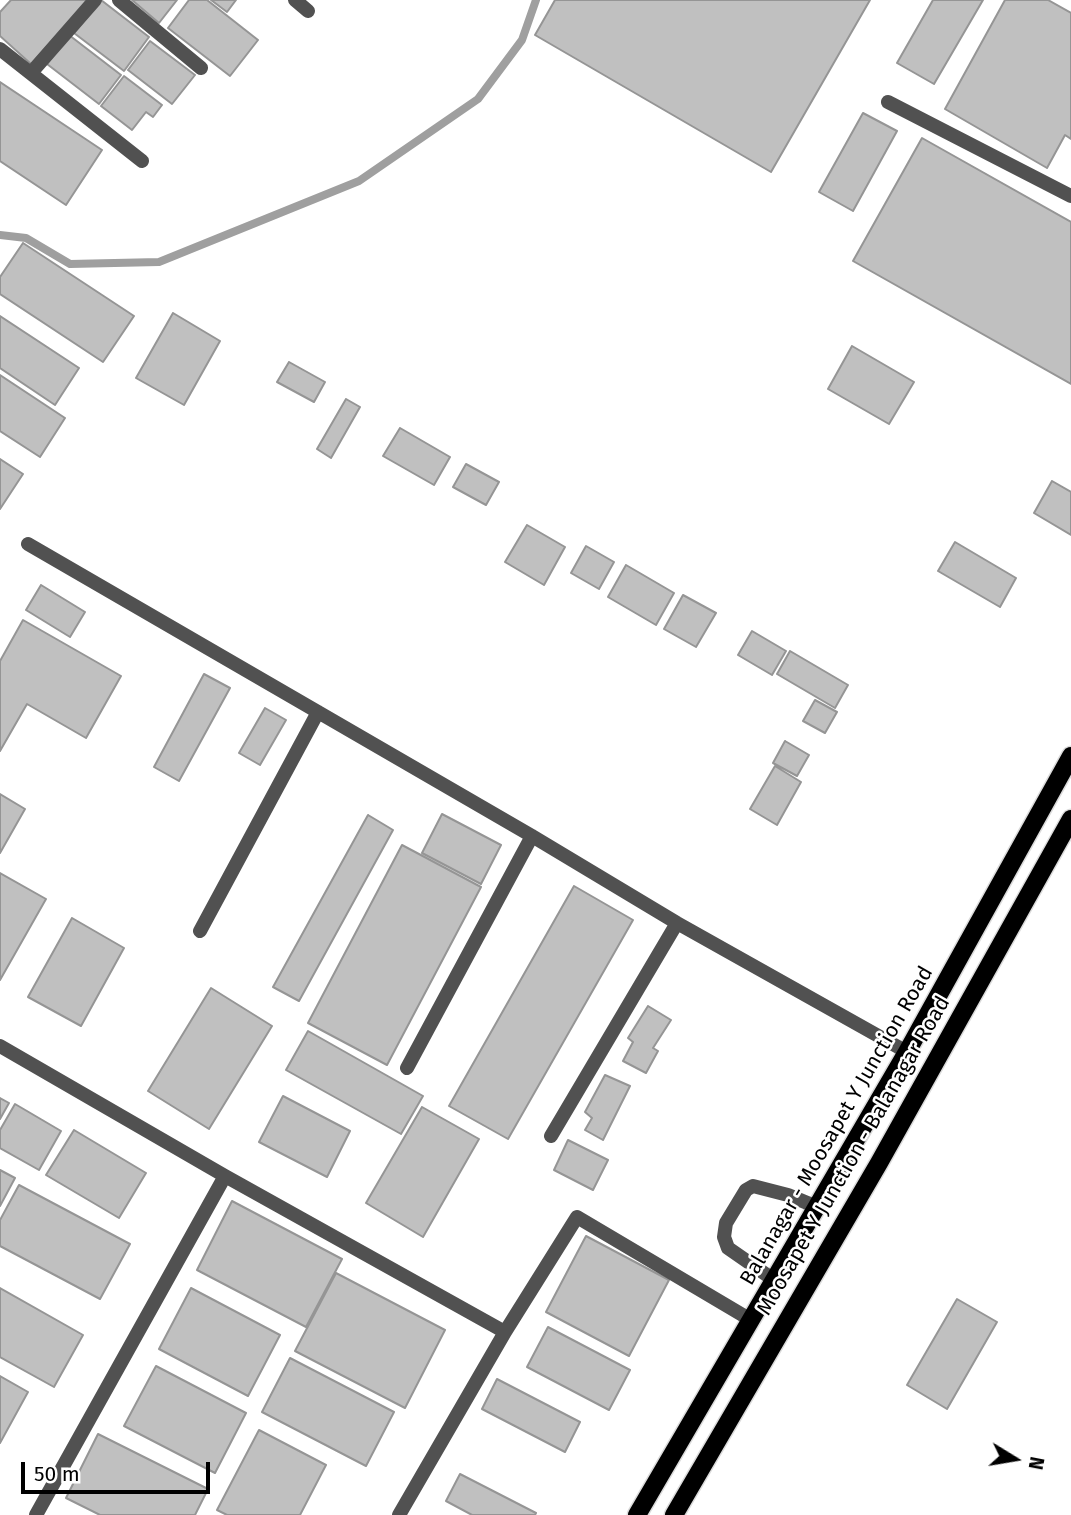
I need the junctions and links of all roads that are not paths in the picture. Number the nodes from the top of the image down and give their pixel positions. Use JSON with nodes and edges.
{"nodes":[{"id":1,"x":95,"y":0,"type":"edge"},
{"id":2,"x":119,"y":0,"type":"edge"},
{"id":3,"x":295,"y":0,"type":"edge"},
{"id":4,"x":308,"y":10,"type":"dead end"},
{"id":5,"x":0,"y":48,"type":"edge"},
{"id":6,"x":201,"y":68,"type":"dead end"},
{"id":7,"x":31,"y":73,"type":"junction"},
{"id":8,"x":888,"y":102,"type":"dead end"},
{"id":9,"x":142,"y":160,"type":"dead end"},
{"id":10,"x":1071,"y":196,"type":"edge"},
{"id":11,"x":28,"y":544,"type":"dead end"},
{"id":12,"x":318,"y":712,"type":"junction"},
{"id":13,"x":1071,"y":756,"type":"edge"},
{"id":14,"x":1071,"y":819,"type":"edge"},
{"id":15,"x":532,"y":836,"type":"junction"},
{"id":16,"x":677,"y":923,"type":"junction"},
{"id":17,"x":200,"y":931,"type":"dead end"},
{"id":18,"x":0,"y":1045,"type":"edge"},
{"id":19,"x":907,"y":1052,"type":"junction"},
{"id":20,"x":407,"y":1068,"type":"dead end"},
{"id":21,"x":551,"y":1136,"type":"dead end"},
{"id":22,"x":225,"y":1175,"type":"junction"},
{"id":23,"x":817,"y":1207,"type":"junction"},
{"id":24,"x":774,"y":1280,"type":"junction"},
{"id":25,"x":751,"y":1321,"type":"junction"},
{"id":26,"x":505,"y":1332,"type":"junction"},
{"id":27,"x":36,"y":1515,"type":"edge"},
{"id":28,"x":399,"y":1515,"type":"edge"},
{"id":29,"x":637,"y":1515,"type":"edge"},
{"id":30,"x":674,"y":1515,"type":"edge"}],
"edges":[{"from":1,"to":7,"type":"street"},
{"from":2,"to":6,"type":"street"},
{"from":3,"to":4,"type":"street"},
{"from":5,"to":7,"type":"street"},
{"from":7,"to":9,"type":"street"},
{"from":8,"to":10,"type":"street"},
{"from":11,"to":12,"type":"street"},
{"from":12,"to":15,"type":"street"},
{"from":12,"to":17,"type":"street"},
{"from":13,"to":19,"type":"main road","name":"Balanagar - Moosapet Y Junction Road"},
{"from":14,"to":30,"type":"main road","name":"Moosapet Y Junction - Balanagar Road"},
{"from":15,"to":16,"type":"street"},
{"from":15,"to":20,"type":"street"},
{"from":16,"to":19,"type":"street"},
{"from":16,"to":21,"type":"street"},
{"from":18,"to":22,"type":"street"},
{"from":19,"to":23,"type":"main road","name":"Balanagar - Moosapet Y Junction Road"},
{"from":22,"to":26,"type":"street"},
{"from":22,"to":27,"type":"street"},
{"from":23,"to":24,"type":"main road","name":"Balanagar - Moosapet Y Junction Road"},
{"from":23,"to":24,"type":"street"},
{"from":24,"to":25,"type":"main road","name":"Balanagar - Moosapet Y Junction Road"},
{"from":25,"to":26,"type":"street"},
{"from":25,"to":29,"type":"main road","name":"Balanagar - Moosapet Y Junction Road"},
{"from":26,"to":28,"type":"street"}]}
